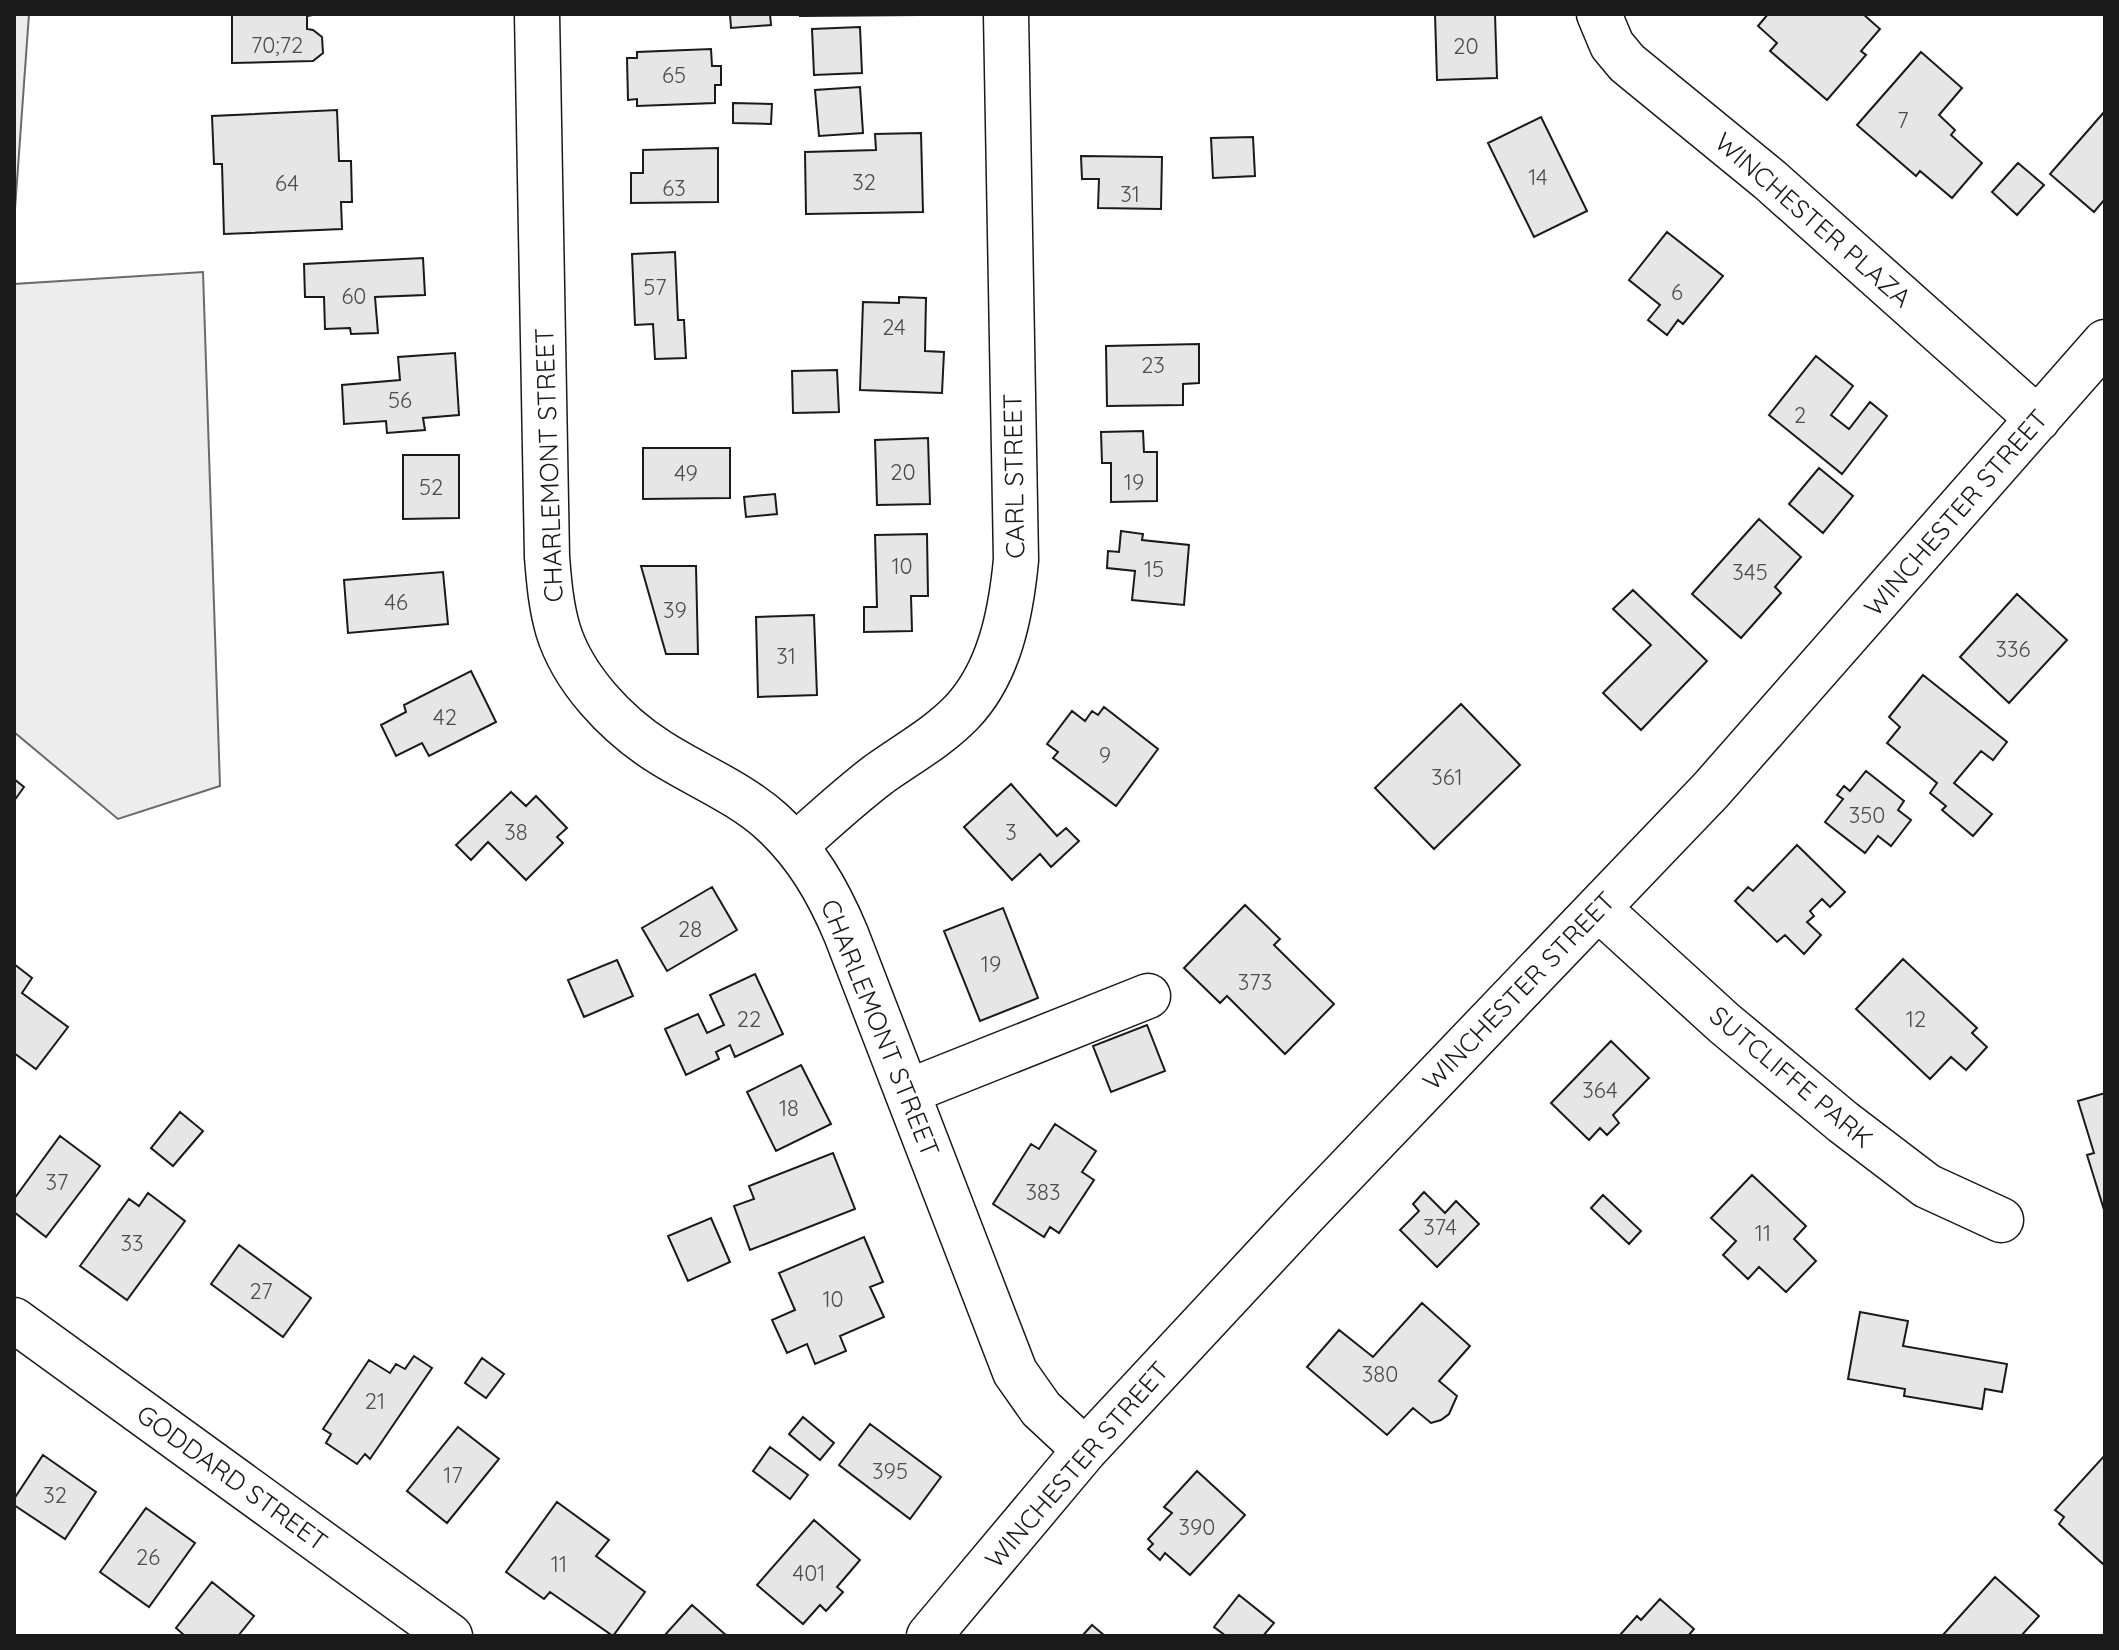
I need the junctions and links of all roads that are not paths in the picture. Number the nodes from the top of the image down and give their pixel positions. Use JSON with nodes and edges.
{"nodes":[{"id":1,"x":537,"y":14,"type":"edge"},
{"id":2,"x":1006,"y":14,"type":"edge"},
{"id":3,"x":1599,"y":14,"type":"edge"},
{"id":4,"x":2105,"y":342,"type":"edge"},
{"id":5,"x":2038,"y":419,"type":"junction"},
{"id":6,"x":796,"y":845,"type":"junction"},
{"id":7,"x":1599,"y":909,"type":"junction"},
{"id":8,"x":1148,"y":996,"type":"dead end"},
{"id":9,"x":907,"y":1092,"type":"junction"},
{"id":10,"x":2001,"y":1220,"type":"dead end"},
{"id":11,"x":14,"y":1320,"type":"edge"},
{"id":12,"x":1085,"y":1450,"type":"junction"},
{"id":13,"x":450,"y":1636,"type":"edge"},
{"id":14,"x":929,"y":1636,"type":"edge"}],
"edges":[{"from":1,"to":6,"type":"street","name":"CHARLEMONT STREET"},
{"from":2,"to":6,"type":"street","name":"CARL STREET"},
{"from":3,"to":5,"type":"street","name":"WINCHESTER PLAZA"},
{"from":4,"to":5,"type":"street","name":"WINCHESTER STREET"},
{"from":5,"to":7,"type":"street","name":"WINCHESTER STREET"},
{"from":6,"to":9,"type":"street","name":"CHARLEMONT STREET"},
{"from":7,"to":10,"type":"street","name":"SUTCLIFFE PARK"},
{"from":7,"to":12,"type":"street","name":"WINCHESTER STREET"},
{"from":8,"to":9,"type":"street"},
{"from":9,"to":12,"type":"street","name":"CHARLEMONT STREET"},
{"from":11,"to":13,"type":"street","name":"GODDARD STREET"},
{"from":12,"to":14,"type":"street","name":"WINCHESTER STREET"}]}
